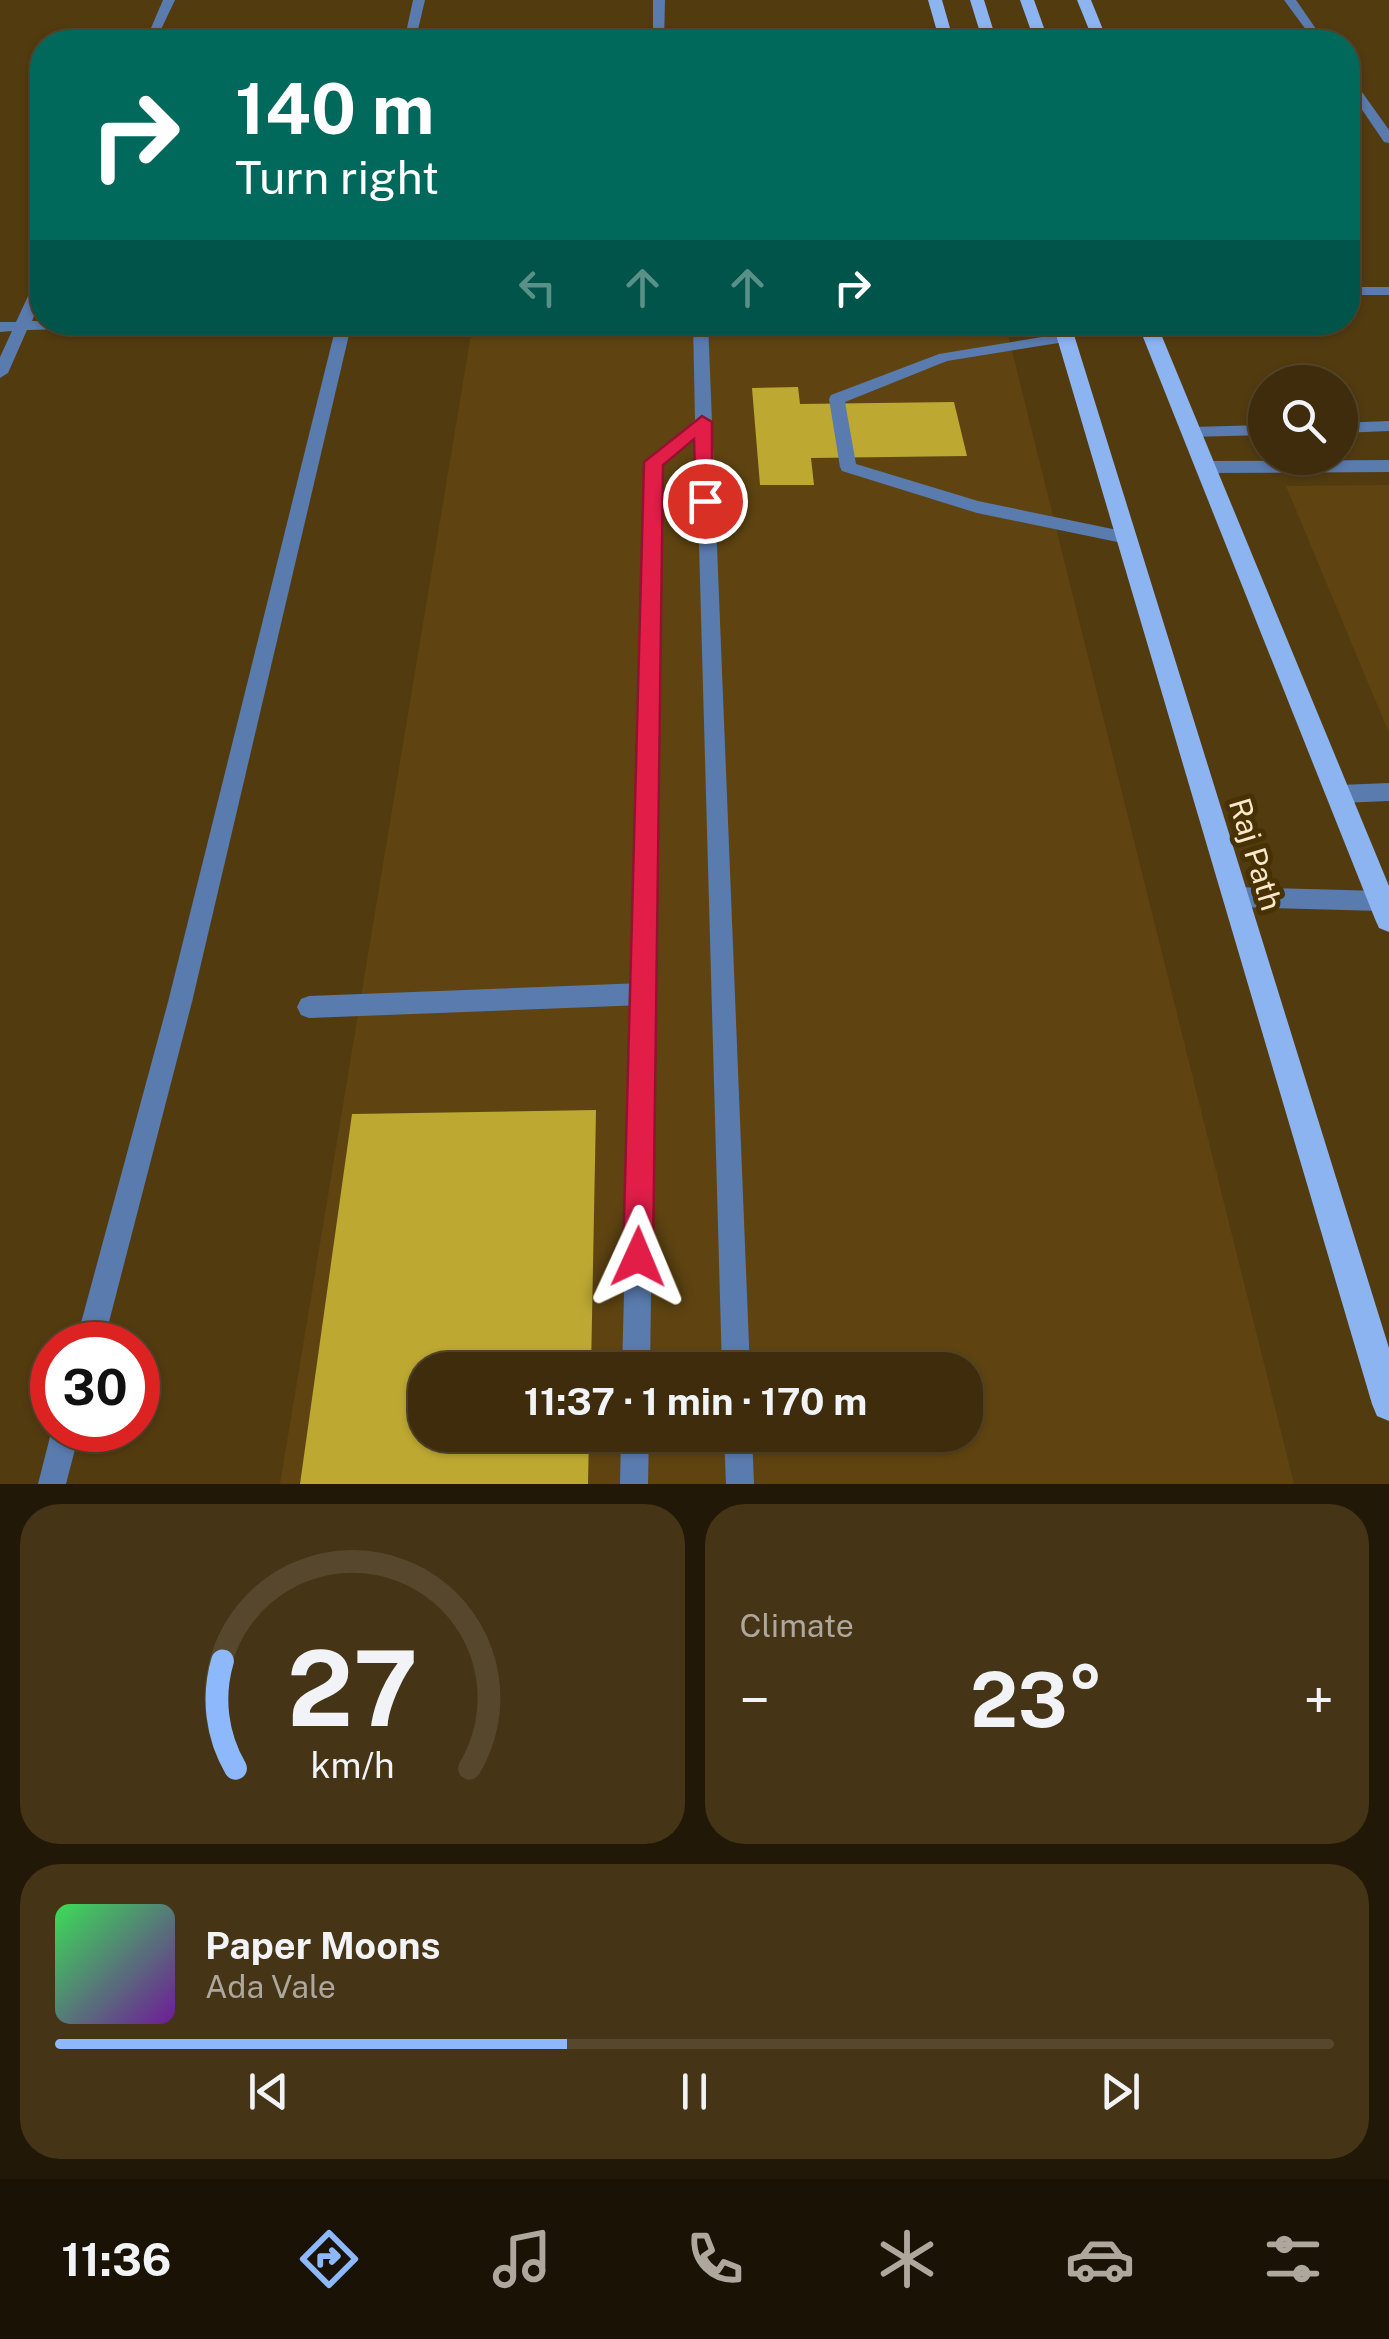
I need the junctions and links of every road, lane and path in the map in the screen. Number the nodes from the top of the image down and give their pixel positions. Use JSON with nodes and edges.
{"nodes":[{"id":1,"x":169,"y":0,"type":"edge"},
{"id":2,"x":418,"y":0,"type":"edge"},
{"id":3,"x":659,"y":0,"type":"edge"},
{"id":4,"x":935,"y":0,"type":"edge"},
{"id":5,"x":977,"y":0,"type":"edge"},
{"id":6,"x":1027,"y":0,"type":"edge"},
{"id":7,"x":1084,"y":0,"type":"edge"},
{"id":8,"x":1290,"y":0,"type":"edge"},
{"id":9,"x":155,"y":30,"type":"edge"},
{"id":10,"x":412,"y":30,"type":"edge"},
{"id":11,"x":659,"y":30,"type":"edge"},
{"id":12,"x":944,"y":30,"type":"edge"},
{"id":13,"x":986,"y":30,"type":"edge"},
{"id":14,"x":1038,"y":30,"type":"edge"},
{"id":15,"x":1096,"y":30,"type":"edge"},
{"id":16,"x":1311,"y":30,"type":"edge"},
{"id":17,"x":1360,"y":98,"type":"edge"},
{"id":18,"x":1389,"y":140,"type":"edge"},
{"id":19,"x":1360,"y":292,"type":"edge"},
{"id":20,"x":1388,"y":292,"type":"edge"},
{"id":21,"x":30,"y":308,"type":"edge"},
{"id":22,"x":22,"y":326,"type":"junction"},
{"id":23,"x":30,"y":326,"type":"edge"},
{"id":24,"x":0,"y":327,"type":"edge"},
{"id":25,"x":341,"y":335,"type":"edge"},
{"id":26,"x":700,"y":335,"type":"edge"},
{"id":27,"x":1043,"y":335,"type":"edge"},
{"id":28,"x":1066,"y":335,"type":"edge"},
{"id":29,"x":1151,"y":335,"type":"edge"},
{"id":30,"x":0,"y":373,"type":"edge"},
{"id":31,"x":702,"y":422,"type":"junction"},
{"id":32,"x":1389,"y":426,"type":"edge"},
{"id":33,"x":1358,"y":427,"type":"edge"},
{"id":34,"x":1248,"y":430,"type":"edge"},
{"id":35,"x":1191,"y":432,"type":"junction"},
{"id":36,"x":1389,"y":466,"type":"edge"},
{"id":37,"x":1205,"y":467,"type":"junction"},
{"id":38,"x":1126,"y":538,"type":"junction"},
{"id":39,"x":1389,"y":792,"type":"edge"},
{"id":40,"x":1339,"y":794,"type":"junction"},
{"id":41,"x":1235,"y":897,"type":"junction"},
{"id":42,"x":1385,"y":910,"type":"edge"},
{"id":43,"x":643,"y":994,"type":"junction"},
{"id":44,"x":309,"y":1007,"type":"dead end"},
{"id":45,"x":95,"y":1322,"type":"edge"},
{"id":46,"x":636,"y":1352,"type":"edge"},
{"id":47,"x":735,"y":1352,"type":"edge"},
{"id":48,"x":1389,"y":1404,"type":"edge"},
{"id":49,"x":60,"y":1452,"type":"edge"},
{"id":50,"x":634,"y":1452,"type":"edge"},
{"id":51,"x":739,"y":1452,"type":"edge"},
{"id":52,"x":52,"y":1484,"type":"edge"},
{"id":53,"x":634,"y":1484,"type":"edge"},
{"id":54,"x":740,"y":1484,"type":"edge"}],
"edges":[{"from":1,"to":9,"type":"street"},
{"from":2,"to":10,"type":"street"},
{"from":3,"to":11,"type":"street"},
{"from":4,"to":12,"type":"main road"},
{"from":5,"to":13,"type":"main road"},
{"from":6,"to":14,"type":"main road"},
{"from":7,"to":15,"type":"main road"},
{"from":8,"to":16,"type":"street"},
{"from":17,"to":18,"type":"street"},
{"from":19,"to":20,"type":"street"},
{"from":21,"to":22,"type":"street"},
{"from":22,"to":23,"type":"street"},
{"from":22,"to":24,"type":"street"},
{"from":22,"to":30,"type":"street"},
{"from":25,"to":45,"type":"street"},
{"from":26,"to":31,"type":"street"},
{"from":27,"to":38,"type":"street"},
{"from":28,"to":38,"type":"main road","name":"Raj Path"},
{"from":29,"to":35,"type":"main road"},
{"from":31,"to":43,"type":"street"},
{"from":31,"to":47,"type":"street"},
{"from":32,"to":33,"type":"street"},
{"from":34,"to":35,"type":"street"},
{"from":35,"to":37,"type":"main road"},
{"from":36,"to":37,"type":"street"},
{"from":37,"to":40,"type":"main road"},
{"from":38,"to":41,"type":"main road","name":"Raj Path"},
{"from":39,"to":40,"type":"street"},
{"from":40,"to":42,"type":"main road"},
{"from":41,"to":42,"type":"street"},
{"from":41,"to":48,"type":"main road","name":"Raj Path"},
{"from":43,"to":44,"type":"street"},
{"from":43,"to":46,"type":"street"},
{"from":49,"to":52,"type":"street"},
{"from":50,"to":53,"type":"street"},
{"from":51,"to":54,"type":"street"}]}
